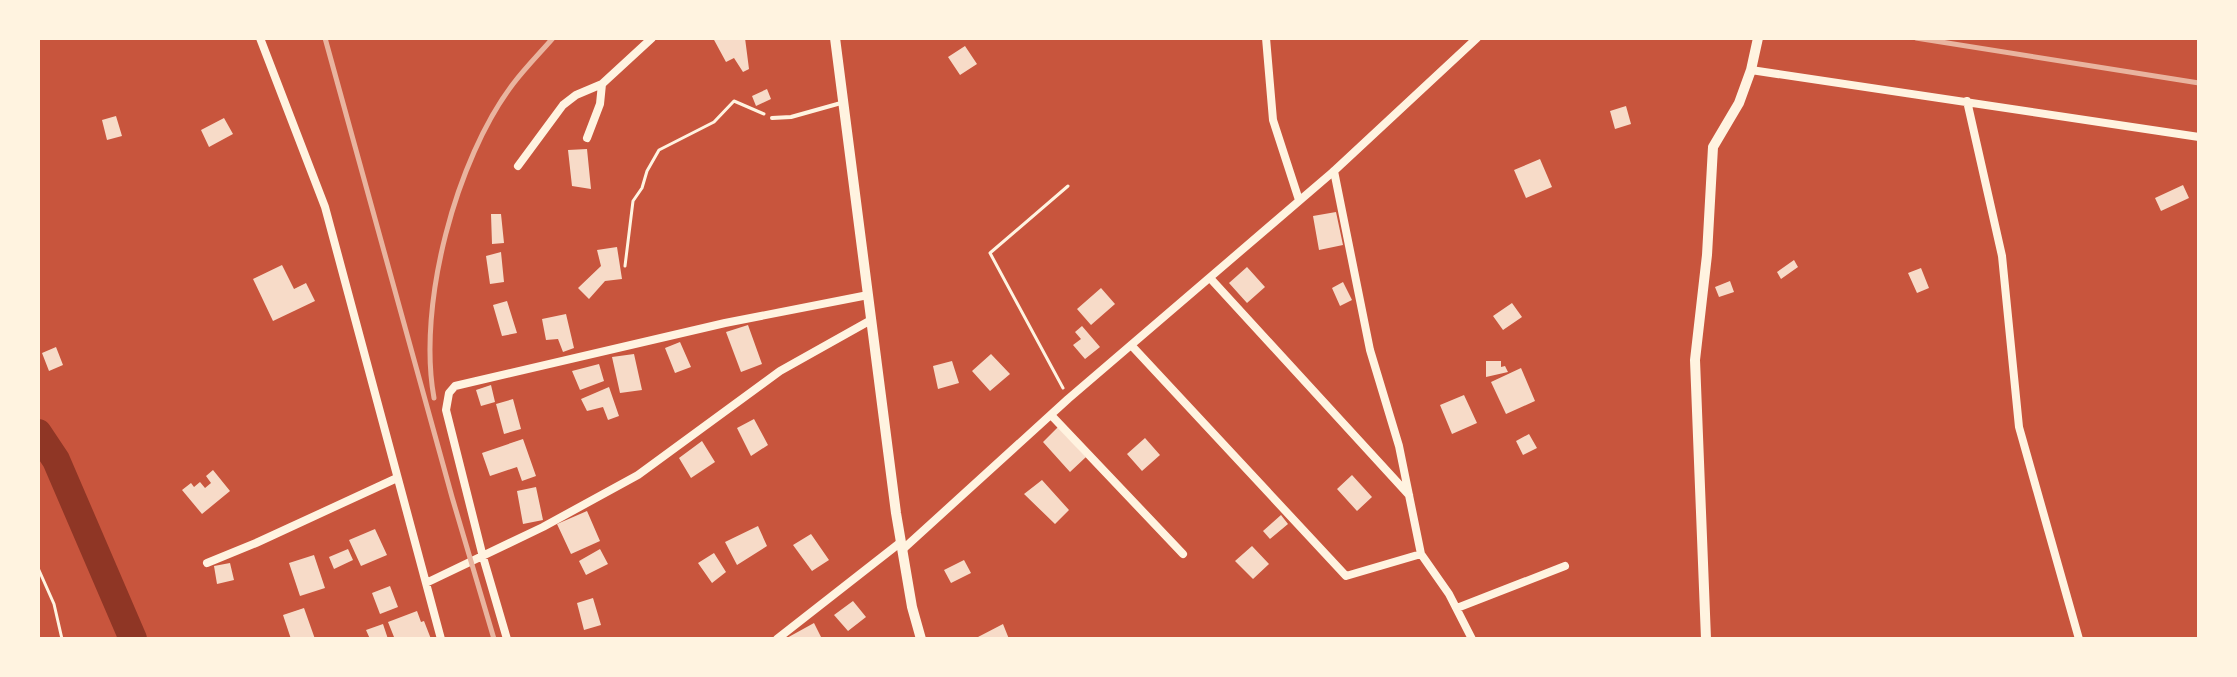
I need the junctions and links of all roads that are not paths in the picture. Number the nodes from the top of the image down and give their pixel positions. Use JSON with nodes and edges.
{"nodes":[{"id":1,"x":260,"y":38,"type":"edge"},
{"id":2,"x":652,"y":38,"type":"edge"},
{"id":3,"x":835,"y":38,"type":"edge"},
{"id":4,"x":1266,"y":38,"type":"edge"},
{"id":5,"x":1477,"y":38,"type":"edge"},
{"id":6,"x":1758,"y":38,"type":"edge"},
{"id":7,"x":1751,"y":70,"type":"junction"},
{"id":8,"x":602,"y":84,"type":"junction"},
{"id":9,"x":1967,"y":101,"type":"junction"},
{"id":10,"x":844,"y":103,"type":"junction"},
{"id":11,"x":772,"y":118,"type":"road end"},
{"id":12,"x":2199,"y":137,"type":"edge"},
{"id":13,"x":587,"y":138,"type":"dead end"},
{"id":14,"x":518,"y":166,"type":"dead end"},
{"id":15,"x":1334,"y":171,"type":"junction"},
{"id":16,"x":1299,"y":200,"type":"junction"},
{"id":17,"x":1210,"y":278,"type":"junction"},
{"id":18,"x":868,"y":295,"type":"junction"},
{"id":19,"x":871,"y":320,"type":"junction"},
{"id":20,"x":1131,"y":345,"type":"junction"},
{"id":21,"x":1051,"y":415,"type":"junction"},
{"id":22,"x":397,"y":478,"type":"junction"},
{"id":23,"x":1409,"y":495,"type":"junction"},
{"id":24,"x":902,"y":546,"type":"junction"},
{"id":25,"x":1183,"y":554,"type":"dead end"},
{"id":26,"x":1421,"y":554,"type":"junction"},
{"id":27,"x":483,"y":557,"type":"junction"},
{"id":28,"x":207,"y":563,"type":"dead end"},
{"id":29,"x":1565,"y":566,"type":"dead end"},
{"id":30,"x":426,"y":583,"type":"junction"},
{"id":31,"x":1457,"y":608,"type":"junction"},
{"id":32,"x":441,"y":639,"type":"edge"},
{"id":33,"x":507,"y":639,"type":"edge"},
{"id":34,"x":777,"y":639,"type":"edge"},
{"id":35,"x":921,"y":639,"type":"edge"},
{"id":36,"x":1472,"y":639,"type":"edge"},
{"id":37,"x":1706,"y":639,"type":"edge"},
{"id":38,"x":2079,"y":639,"type":"edge"}],
"edges":[{"from":1,"to":22,"type":"street"},
{"from":2,"to":8,"type":"street"},
{"from":3,"to":10,"type":"street"},
{"from":4,"to":16,"type":"street"},
{"from":5,"to":15,"type":"street"},
{"from":6,"to":7,"type":"street"},
{"from":7,"to":9,"type":"street"},
{"from":7,"to":37,"type":"street"},
{"from":8,"to":13,"type":"street"},
{"from":8,"to":14,"type":"street"},
{"from":9,"to":12,"type":"street"},
{"from":9,"to":38,"type":"street"},
{"from":10,"to":11,"type":"lane"},
{"from":10,"to":18,"type":"street"},
{"from":15,"to":16,"type":"street"},
{"from":15,"to":23,"type":"street"},
{"from":16,"to":17,"type":"street"},
{"from":17,"to":20,"type":"street"},
{"from":17,"to":23,"type":"street"},
{"from":18,"to":19,"type":"street"},
{"from":18,"to":27,"type":"street"},
{"from":19,"to":24,"type":"street"},
{"from":19,"to":27,"type":"street"},
{"from":20,"to":21,"type":"street"},
{"from":20,"to":26,"type":"street"},
{"from":21,"to":24,"type":"street"},
{"from":21,"to":25,"type":"street"},
{"from":22,"to":28,"type":"street"},
{"from":22,"to":30,"type":"street"},
{"from":23,"to":26,"type":"street"},
{"from":24,"to":34,"type":"street"},
{"from":24,"to":35,"type":"street"},
{"from":26,"to":31,"type":"street"},
{"from":27,"to":30,"type":"street"},
{"from":27,"to":33,"type":"street"},
{"from":29,"to":31,"type":"street"},
{"from":30,"to":32,"type":"street"},
{"from":31,"to":36,"type":"street"}]}
